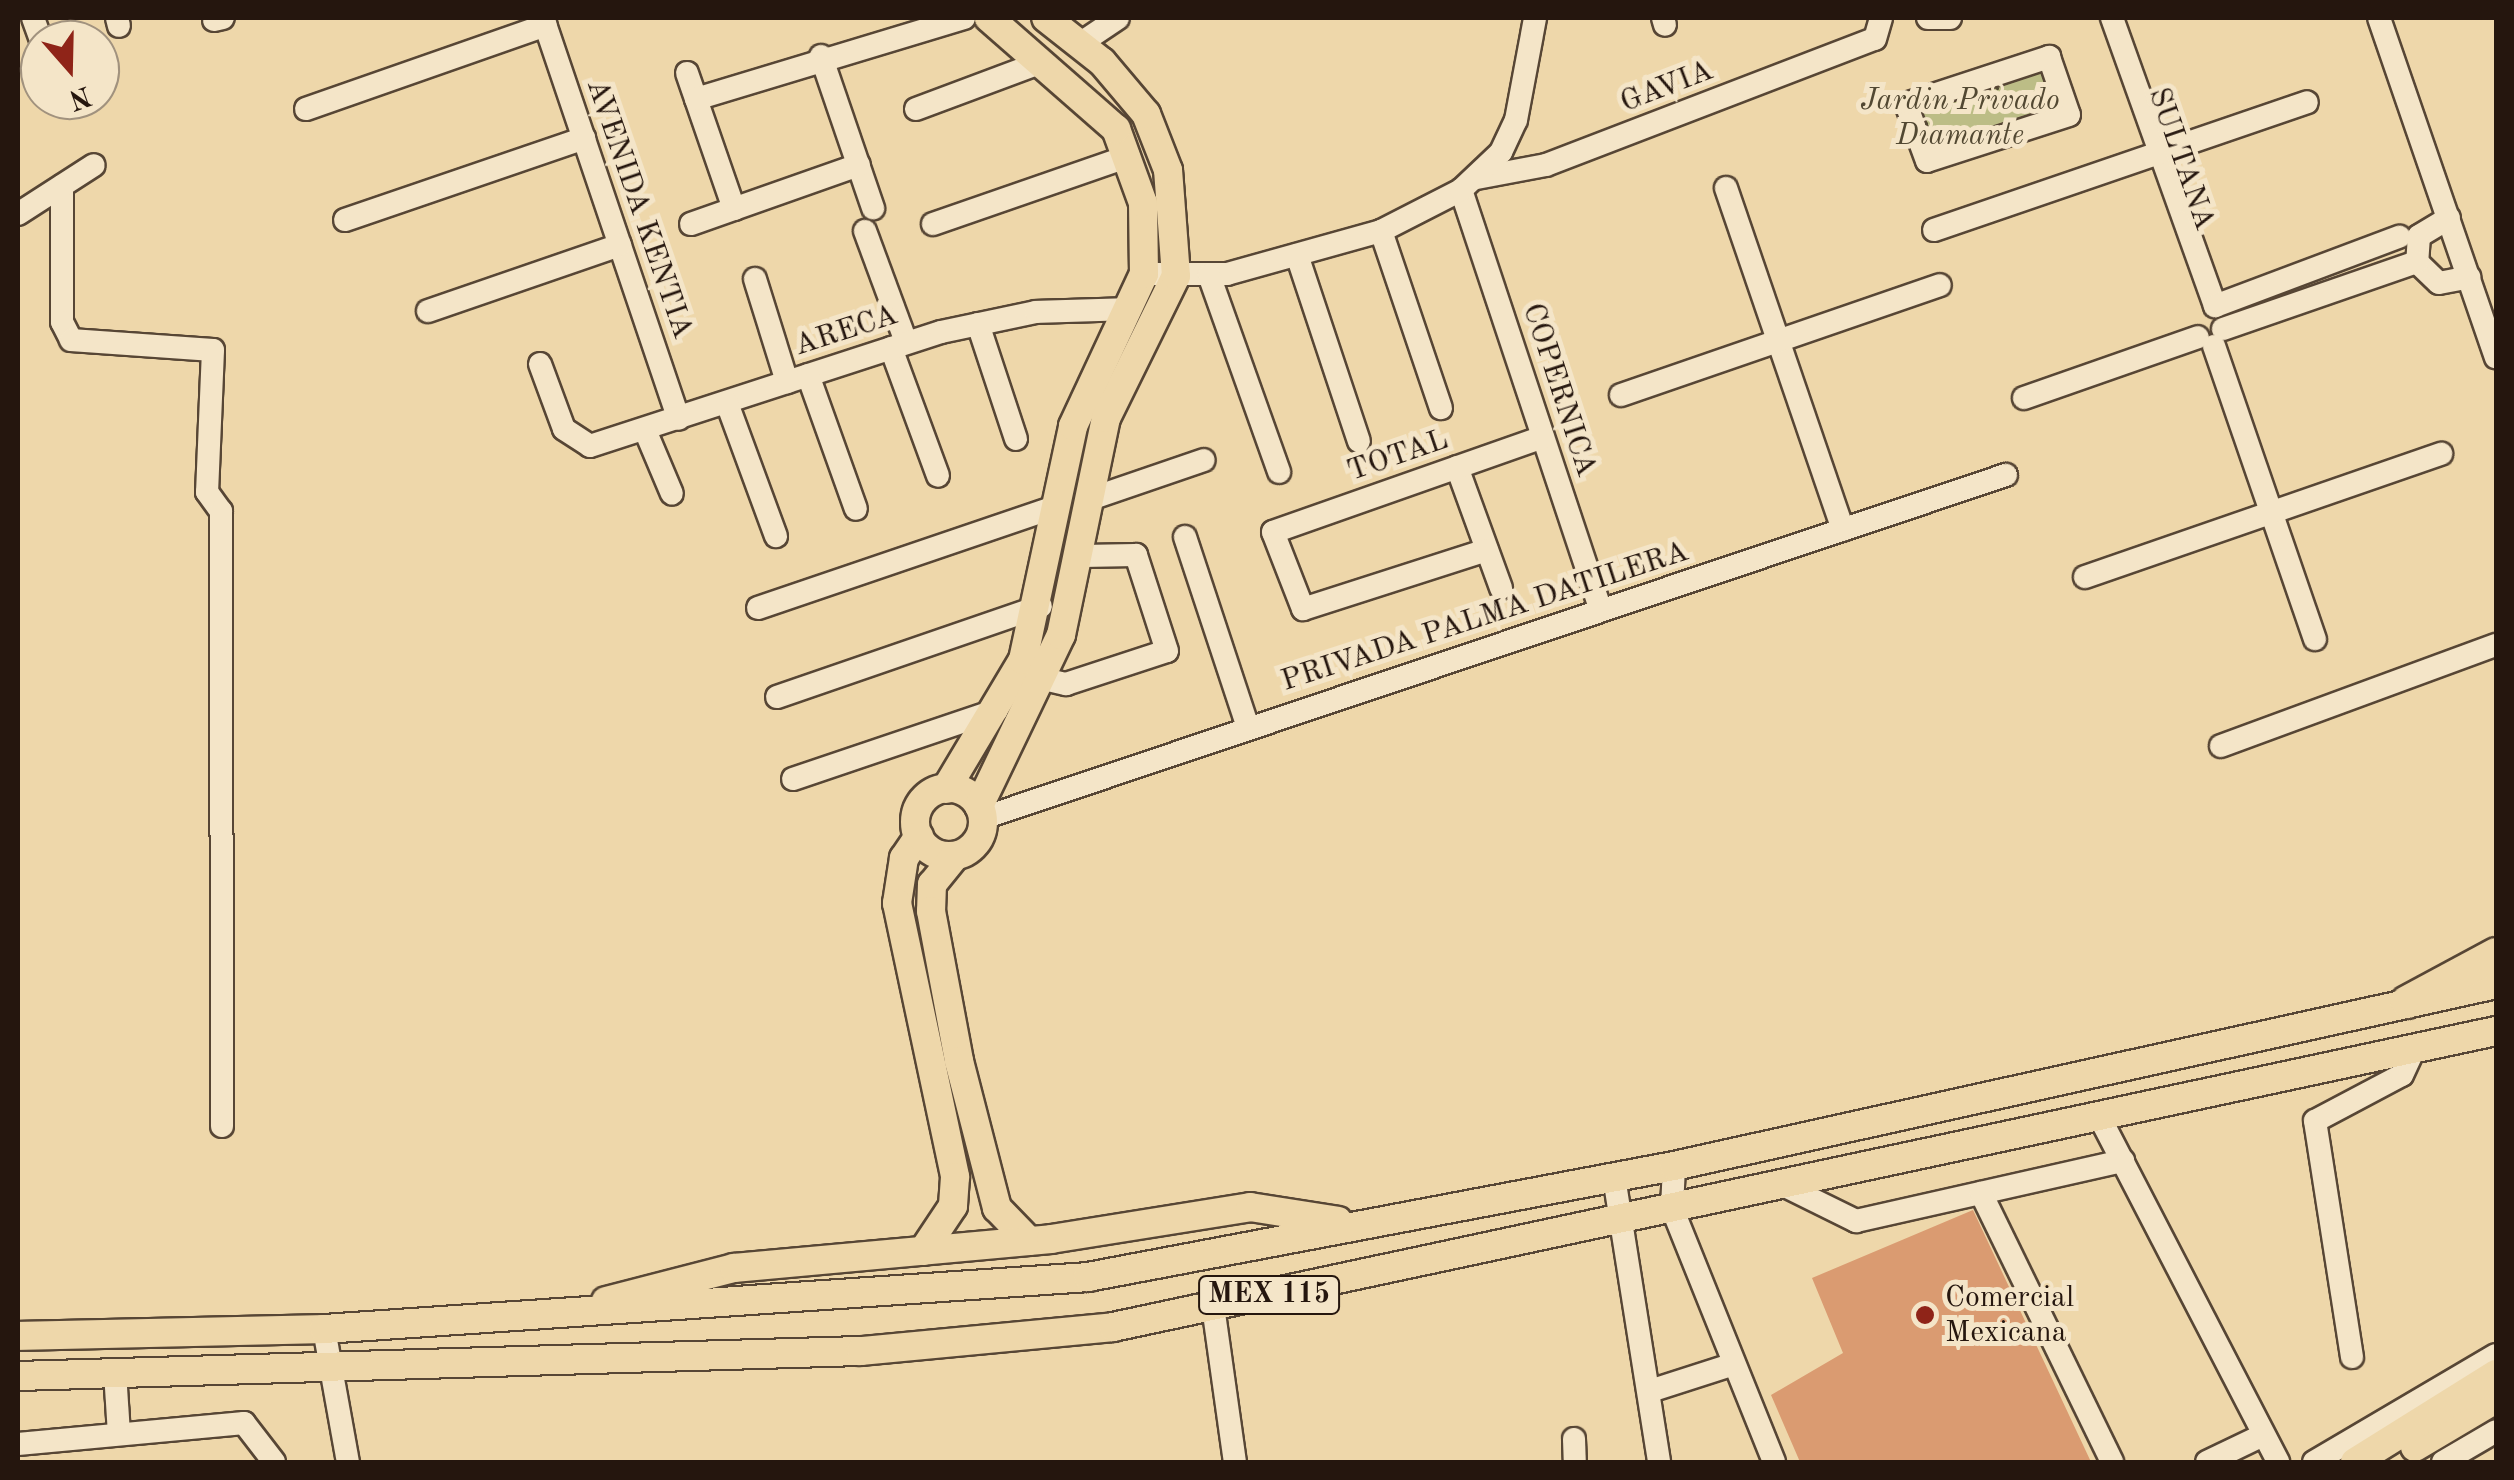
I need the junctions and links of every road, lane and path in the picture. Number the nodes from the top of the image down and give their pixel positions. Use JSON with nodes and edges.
{"nodes":[{"id":1,"x":964,"y":18,"type":"edge"},
{"id":2,"x":989,"y":18,"type":"edge"},
{"id":3,"x":1046,"y":18,"type":"edge"},
{"id":4,"x":1118,"y":18,"type":"edge"},
{"id":5,"x":1534,"y":18,"type":"edge"},
{"id":6,"x":1928,"y":18,"type":"edge"},
{"id":7,"x":1950,"y":18,"type":"edge"},
{"id":8,"x":2100,"y":18,"type":"edge"},
{"id":9,"x":2112,"y":18,"type":"edge"},
{"id":10,"x":2380,"y":18,"type":"edge"},
{"id":11,"x":545,"y":21,"type":"edge"},
{"id":12,"x":1878,"y":28,"type":"edge"},
{"id":13,"x":1078,"y":45,"type":"junction"},
{"id":14,"x":821,"y":56,"type":"junction"},
{"id":15,"x":1042,"y":62,"type":"junction"},
{"id":16,"x":687,"y":73,"type":"dead end"},
{"id":17,"x":696,"y":99,"type":"junction"},
{"id":18,"x":2307,"y":102,"type":"dead end"},
{"id":19,"x":306,"y":109,"type":"dead end"},
{"id":20,"x":916,"y":109,"type":"dead end"},
{"id":21,"x":2067,"y":110,"type":"joint"},
{"id":22,"x":584,"y":138,"type":"junction"},
{"id":23,"x":2154,"y":154,"type":"junction"},
{"id":24,"x":1129,"y":156,"type":"junction"},
{"id":25,"x":94,"y":165,"type":"dead end"},
{"id":26,"x":859,"y":166,"type":"junction"},
{"id":27,"x":1469,"y":184,"type":"junction"},
{"id":28,"x":62,"y":186,"type":"junction"},
{"id":29,"x":1726,"y":188,"type":"dead end"},
{"id":30,"x":874,"y":208,"type":"dead end"},
{"id":31,"x":734,"y":209,"type":"junction"},
{"id":32,"x":18,"y":214,"type":"edge"},
{"id":33,"x":2449,"y":218,"type":"junction"},
{"id":34,"x":345,"y":220,"type":"dead end"},
{"id":35,"x":691,"y":224,"type":"dead end"},
{"id":36,"x":933,"y":224,"type":"dead end"},
{"id":37,"x":1934,"y":230,"type":"dead end"},
{"id":38,"x":865,"y":231,"type":"dead end"},
{"id":39,"x":1381,"y":231,"type":"junction"},
{"id":40,"x":2398,"y":237,"type":"dead end"},
{"id":41,"x":620,"y":245,"type":"junction"},
{"id":42,"x":1297,"y":255,"type":"junction"},
{"id":43,"x":2417,"y":262,"type":"junction"},
{"id":44,"x":1144,"y":274,"type":"junction"},
{"id":45,"x":1209,"y":275,"type":"junction"},
{"id":46,"x":1176,"y":276,"type":"junction"},
{"id":47,"x":2470,"y":278,"type":"junction"},
{"id":48,"x":755,"y":279,"type":"dead end"},
{"id":49,"x":1940,"y":284,"type":"dead end"},
{"id":50,"x":1128,"y":309,"type":"junction"},
{"id":51,"x":428,"y":311,"type":"dead end"},
{"id":52,"x":978,"y":324,"type":"junction"},
{"id":53,"x":2211,"y":333,"type":"junction"},
{"id":54,"x":1779,"y":341,"type":"junction"},
{"id":55,"x":899,"y":345,"type":"junction"},
{"id":56,"x":2495,"y":348,"type":"edge"},
{"id":57,"x":540,"y":364,"type":"dead end"},
{"id":58,"x":798,"y":379,"type":"junction"},
{"id":59,"x":1621,"y":395,"type":"dead end"},
{"id":60,"x":2024,"y":398,"type":"dead end"},
{"id":61,"x":727,"y":403,"type":"junction"},
{"id":62,"x":1442,"y":408,"type":"dead end"},
{"id":63,"x":678,"y":419,"type":"junction"},
{"id":64,"x":645,"y":430,"type":"junction"},
{"id":65,"x":1544,"y":437,"type":"junction"},
{"id":66,"x":1016,"y":439,"type":"dead end"},
{"id":67,"x":1359,"y":441,"type":"dead end"},
{"id":68,"x":2441,"y":454,"type":"dead end"},
{"id":69,"x":1204,"y":460,"type":"dead end"},
{"id":70,"x":1457,"y":467,"type":"junction"},
{"id":71,"x":1278,"y":472,"type":"dead end"},
{"id":72,"x":2006,"y":475,"type":"dead end"},
{"id":73,"x":938,"y":476,"type":"dead end"},
{"id":74,"x":672,"y":494,"type":"dead end"},
{"id":75,"x":1090,"y":499,"type":"junction"},
{"id":76,"x":1055,"y":508,"type":"junction"},
{"id":77,"x":856,"y":509,"type":"dead end"},
{"id":78,"x":2271,"y":512,"type":"junction"},
{"id":79,"x":1843,"y":529,"type":"junction"},
{"id":80,"x":776,"y":536,"type":"dead end"},
{"id":81,"x":1185,"y":538,"type":"dead end"},
{"id":82,"x":1487,"y":550,"type":"junction"},
{"id":83,"x":1082,"y":556,"type":"junction"},
{"id":84,"x":2085,"y":577,"type":"dead end"},
{"id":85,"x":1500,"y":588,"type":"dead end"},
{"id":86,"x":1041,"y":606,"type":"junction"},
{"id":87,"x":758,"y":608,"type":"dead end"},
{"id":88,"x":1600,"y":610,"type":"junction"},
{"id":89,"x":2314,"y":639,"type":"dead end"},
{"id":90,"x":2496,"y":646,"type":"edge"},
{"id":91,"x":1044,"y":679,"type":"junction"},
{"id":92,"x":777,"y":697,"type":"dead end"},
{"id":93,"x":996,"y":710,"type":"junction"},
{"id":94,"x":1248,"y":727,"type":"junction"},
{"id":95,"x":2221,"y":746,"type":"dead end"},
{"id":96,"x":794,"y":779,"type":"dead end"},
{"id":97,"x":946,"y":788,"type":"junction"},
{"id":98,"x":981,"y":812,"type":"junction"},
{"id":99,"x":918,"y":836,"type":"junction"},
{"id":100,"x":955,"y":856,"type":"junction"},
{"id":101,"x":2496,"y":954,"type":"edge"},
{"id":102,"x":2496,"y":984,"type":"edge"},
{"id":103,"x":2407,"y":1002,"type":"junction"},
{"id":104,"x":2496,"y":1032,"type":"edge"},
{"id":105,"x":2413,"y":1050,"type":"junction"},
{"id":106,"x":2099,"y":1116,"type":"junction"},
{"id":107,"x":222,"y":1126,"type":"dead end"},
{"id":108,"x":2123,"y":1161,"type":"junction"},
{"id":109,"x":1674,"y":1166,"type":"junction"},
{"id":110,"x":1614,"y":1177,"type":"junction"},
{"id":111,"x":1781,"y":1184,"type":"junction"},
{"id":112,"x":1981,"y":1193,"type":"junction"},
{"id":113,"x":1672,"y":1208,"type":"junction"},
{"id":114,"x":1626,"y":1216,"type":"junction"},
{"id":115,"x":1360,"y":1225,"type":"junction"},
{"id":116,"x":1029,"y":1241,"type":"junction"},
{"id":117,"x":923,"y":1251,"type":"junction"},
{"id":118,"x":1213,"y":1306,"type":"junction"},
{"id":119,"x":585,"y":1310,"type":"junction"},
{"id":120,"x":324,"y":1328,"type":"junction"},
{"id":121,"x":18,"y":1336,"type":"edge"},
{"id":122,"x":2496,"y":1354,"type":"edge"},
{"id":123,"x":2352,"y":1357,"type":"dead end"},
{"id":124,"x":330,"y":1363,"type":"junction"},
{"id":125,"x":1731,"y":1365,"type":"junction"},
{"id":126,"x":115,"y":1372,"type":"junction"},
{"id":127,"x":2496,"y":1374,"type":"edge"},
{"id":128,"x":18,"y":1376,"type":"edge"},
{"id":129,"x":1650,"y":1392,"type":"junction"},
{"id":130,"x":2496,"y":1398,"type":"edge"},
{"id":131,"x":120,"y":1434,"type":"junction"},
{"id":132,"x":2259,"y":1437,"type":"junction"},
{"id":133,"x":18,"y":1444,"type":"edge"},
{"id":134,"x":2485,"y":1446,"type":"edge"},
{"id":135,"x":2246,"y":1455,"type":"edge"},
{"id":136,"x":274,"y":1462,"type":"edge"},
{"id":137,"x":348,"y":1462,"type":"edge"},
{"id":138,"x":1235,"y":1462,"type":"edge"},
{"id":139,"x":1659,"y":1462,"type":"edge"},
{"id":140,"x":1774,"y":1462,"type":"edge"},
{"id":141,"x":2112,"y":1462,"type":"edge"},
{"id":142,"x":2206,"y":1462,"type":"edge"},
{"id":143,"x":2277,"y":1462,"type":"edge"},
{"id":144,"x":2314,"y":1462,"type":"edge"},
{"id":145,"x":2355,"y":1462,"type":"edge"},
{"id":146,"x":2388,"y":1462,"type":"edge"},
{"id":147,"x":2443,"y":1462,"type":"edge"}],
"edges":[{"from":1,"to":14,"type":"street"},
{"from":2,"to":15,"type":"main road"},
{"from":3,"to":13,"type":"main road"},
{"from":4,"to":13,"type":"street"},
{"from":5,"to":27,"type":"street"},
{"from":6,"to":7,"type":"street"},
{"from":8,"to":23,"type":"street","name":"SULTANA"},
{"from":9,"to":23,"type":"street"},
{"from":10,"to":33,"type":"street"},
{"from":11,"to":19,"type":"street"},
{"from":11,"to":22,"type":"street","name":"AVENIDA KENTIA"},
{"from":12,"to":27,"type":"street","name":"GAVIA"},
{"from":13,"to":46,"type":"main road"},
{"from":14,"to":17,"type":"street"},
{"from":14,"to":26,"type":"street"},
{"from":15,"to":20,"type":"street"},
{"from":15,"to":24,"type":"main road"},
{"from":16,"to":17,"type":"street"},
{"from":17,"to":31,"type":"street"},
{"from":18,"to":23,"type":"street"},
{"from":21,"to":21,"type":"street"},
{"from":22,"to":34,"type":"street"},
{"from":22,"to":41,"type":"street","name":"AVENIDA KENTIA"},
{"from":23,"to":37,"type":"street"},
{"from":23,"to":40,"type":"street"},
{"from":23,"to":53,"type":"street","name":"SULTANA"},
{"from":24,"to":36,"type":"street"},
{"from":24,"to":44,"type":"main road"},
{"from":25,"to":28,"type":"street"},
{"from":26,"to":30,"type":"street"},
{"from":26,"to":31,"type":"street"},
{"from":27,"to":39,"type":"street"},
{"from":27,"to":65,"type":"street","name":"COPERNICA"},
{"from":28,"to":32,"type":"street"},
{"from":28,"to":107,"type":"street"},
{"from":29,"to":54,"type":"street"},
{"from":31,"to":35,"type":"street"},
{"from":33,"to":43,"type":"street"},
{"from":33,"to":47,"type":"street"},
{"from":38,"to":55,"type":"street"},
{"from":39,"to":42,"type":"street"},
{"from":39,"to":62,"type":"street"},
{"from":41,"to":51,"type":"street"},
{"from":41,"to":63,"type":"street","name":"AVENIDA KENTIA"},
{"from":42,"to":45,"type":"street"},
{"from":42,"to":67,"type":"street"},
{"from":43,"to":47,"type":"street"},
{"from":43,"to":53,"type":"street"},
{"from":44,"to":46,"type":"street"},
{"from":44,"to":50,"type":"main road"},
{"from":45,"to":46,"type":"street"},
{"from":45,"to":71,"type":"street"},
{"from":46,"to":75,"type":"main road"},
{"from":47,"to":56,"type":"street"},
{"from":48,"to":58,"type":"street"},
{"from":49,"to":54,"type":"street"},
{"from":50,"to":52,"type":"street","name":"ARECA"},
{"from":50,"to":76,"type":"main road"},
{"from":52,"to":55,"type":"street","name":"ARECA"},
{"from":52,"to":66,"type":"street"},
{"from":53,"to":60,"type":"street"},
{"from":53,"to":78,"type":"street","name":"SULTANA"},
{"from":54,"to":59,"type":"street"},
{"from":54,"to":79,"type":"street"},
{"from":55,"to":58,"type":"street","name":"ARECA"},
{"from":55,"to":73,"type":"street"},
{"from":57,"to":64,"type":"street","name":"ARECA"},
{"from":58,"to":61,"type":"street","name":"ARECA"},
{"from":58,"to":77,"type":"street"},
{"from":61,"to":63,"type":"street","name":"ARECA"},
{"from":61,"to":80,"type":"street"},
{"from":63,"to":64,"type":"street","name":"ARECA"},
{"from":64,"to":74,"type":"street"},
{"from":65,"to":70,"type":"street","name":"TOTAL"},
{"from":65,"to":88,"type":"street","name":"COPERNICA"},
{"from":68,"to":78,"type":"street"},
{"from":69,"to":75,"type":"street"},
{"from":70,"to":82,"type":"street"},
{"from":70,"to":82,"type":"street","name":"TOTAL"},
{"from":72,"to":79,"type":"street","name":"PRIVADA PALMA DATILERA"},
{"from":75,"to":83,"type":"main road"},
{"from":76,"to":86,"type":"main road"},
{"from":76,"to":87,"type":"street"},
{"from":78,"to":84,"type":"street"},
{"from":78,"to":89,"type":"street","name":"SULTANA"},
{"from":79,"to":88,"type":"street","name":"PRIVADA PALMA DATILERA"},
{"from":81,"to":94,"type":"street"},
{"from":82,"to":85,"type":"street"},
{"from":83,"to":91,"type":"main road"},
{"from":83,"to":91,"type":"street"},
{"from":86,"to":92,"type":"street"},
{"from":86,"to":93,"type":"main road"},
{"from":88,"to":94,"type":"street","name":"PRIVADA PALMA DATILERA"},
{"from":90,"to":95,"type":"street"},
{"from":91,"to":98,"type":"main road"},
{"from":93,"to":96,"type":"street"},
{"from":93,"to":97,"type":"main road"},
{"from":94,"to":98,"type":"street","name":"PRIVADA PALMA DATILERA"},
{"from":97,"to":98,"type":"main road"},
{"from":97,"to":99,"type":"main road"},
{"from":98,"to":100,"type":"main road"},
{"from":99,"to":100,"type":"main road"},
{"from":99,"to":117,"type":"main road"},
{"from":100,"to":116,"type":"main road"},
{"from":101,"to":103,"type":"highway"},
{"from":102,"to":103,"type":"main road","number":"MEX 115"},
{"from":103,"to":109,"type":"main road","number":"MEX 115"},
{"from":104,"to":105,"type":"main road","number":"MEX 115"},
{"from":105,"to":106,"type":"main road","number":"MEX 115"},
{"from":105,"to":123,"type":"street"},
{"from":106,"to":108,"type":"street"},
{"from":106,"to":111,"type":"main road","number":"MEX 115"},
{"from":108,"to":112,"type":"street"},
{"from":108,"to":132,"type":"street"},
{"from":109,"to":110,"type":"main road","number":"MEX 115"},
{"from":109,"to":113,"type":"street"},
{"from":110,"to":114,"type":"street"},
{"from":110,"to":115,"type":"main road","number":"MEX 115"},
{"from":111,"to":112,"type":"street"},
{"from":111,"to":113,"type":"main road","number":"MEX 115"},
{"from":112,"to":141,"type":"street"},
{"from":113,"to":114,"type":"main road","number":"MEX 115"},
{"from":113,"to":125,"type":"street"},
{"from":114,"to":118,"type":"main road","number":"MEX 115"},
{"from":114,"to":129,"type":"street"},
{"from":115,"to":116,"type":"main road"},
{"from":115,"to":119,"type":"main road","number":"MEX 115"},
{"from":116,"to":117,"type":"main road"},
{"from":117,"to":119,"type":"main road"},
{"from":118,"to":124,"type":"main road","number":"MEX 115"},
{"from":118,"to":138,"type":"street"},
{"from":119,"to":120,"type":"main road","number":"MEX 115"},
{"from":120,"to":121,"type":"main road","number":"MEX 115"},
{"from":120,"to":124,"type":"street"},
{"from":122,"to":144,"type":"street"},
{"from":124,"to":126,"type":"main road","number":"MEX 115"},
{"from":124,"to":137,"type":"street"},
{"from":125,"to":129,"type":"street"},
{"from":125,"to":140,"type":"street"},
{"from":126,"to":128,"type":"main road","number":"MEX 115"},
{"from":126,"to":131,"type":"street"},
{"from":127,"to":145,"type":"main road"},
{"from":129,"to":139,"type":"street"},
{"from":130,"to":146,"type":"main road"},
{"from":131,"to":133,"type":"street"},
{"from":131,"to":136,"type":"street"},
{"from":132,"to":135,"type":"street"},
{"from":132,"to":143,"type":"street"},
{"from":134,"to":147,"type":"street"},
{"from":135,"to":142,"type":"street"}]}
